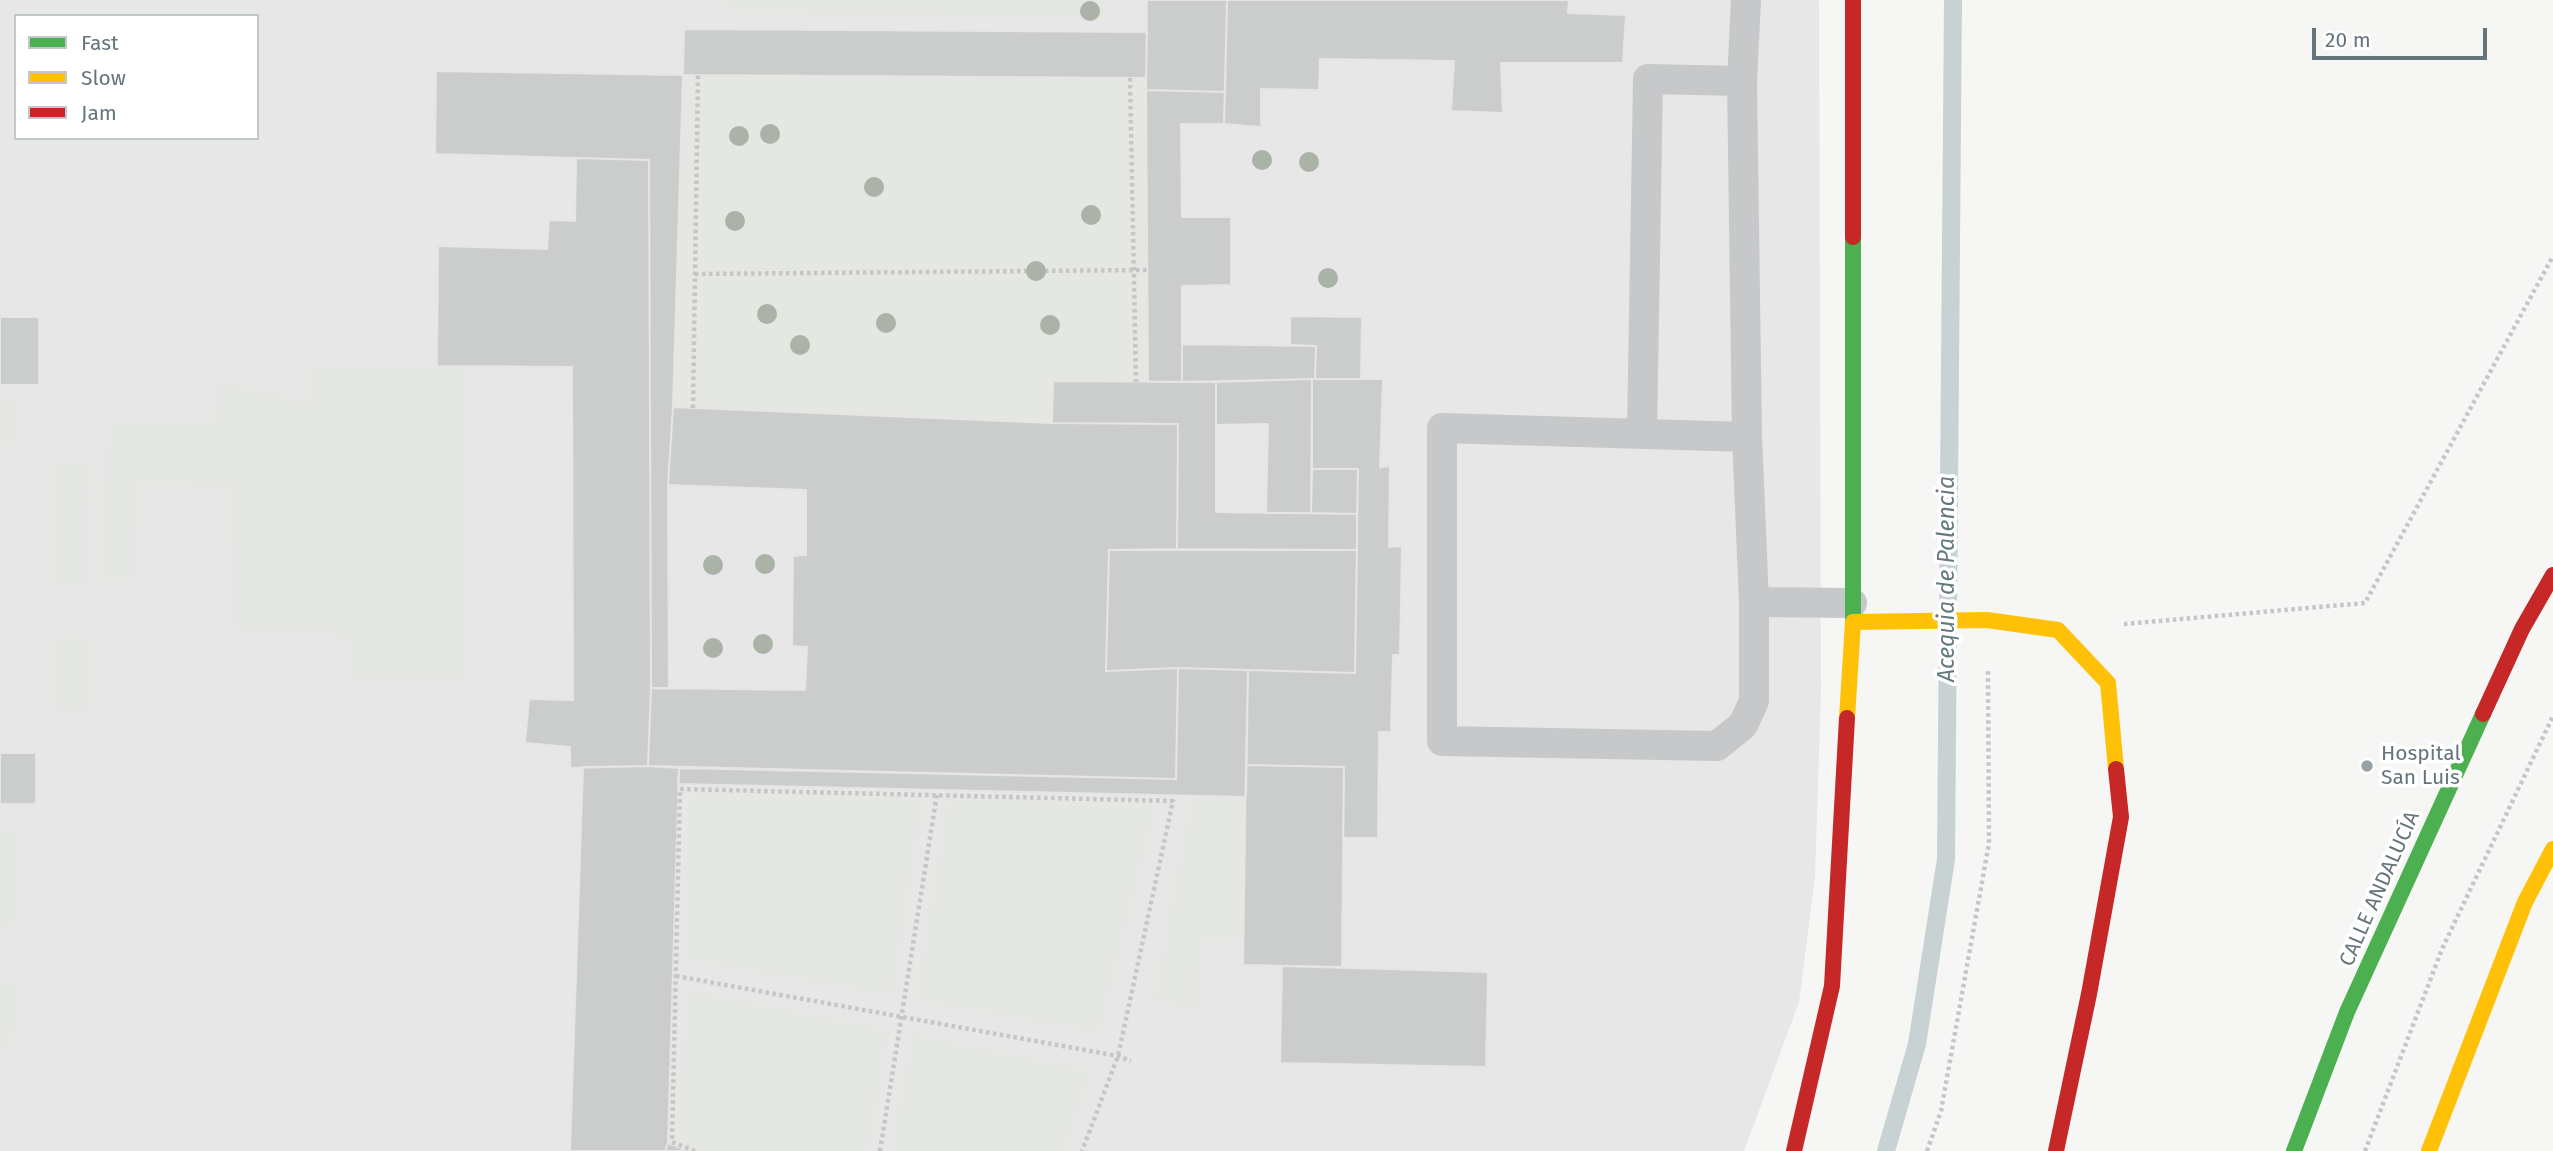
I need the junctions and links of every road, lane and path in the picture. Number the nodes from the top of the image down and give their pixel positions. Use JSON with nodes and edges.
{"nodes":[{"id":1,"x":1746,"y":0,"type":"edge"},
{"id":2,"x":1853,"y":0,"type":"edge"},
{"id":3,"x":698,"y":75,"type":"dead end"},
{"id":4,"x":1130,"y":78,"type":"dead end"},
{"id":5,"x":1742,"y":81,"type":"junction"},
{"id":6,"x":2553,"y":256,"type":"edge"},
{"id":7,"x":1147,"y":270,"type":"dead end"},
{"id":8,"x":1132,"y":271,"type":"junction"},
{"id":9,"x":695,"y":274,"type":"junction"},
{"id":10,"x":1136,"y":382,"type":"dead end"},
{"id":11,"x":693,"y":408,"type":"dead end"},
{"id":12,"x":1642,"y":434,"type":"junction"},
{"id":13,"x":1748,"y":438,"type":"junction"},
{"id":14,"x":2553,"y":575,"type":"edge"},
{"id":15,"x":1754,"y":602,"type":"junction"},
{"id":16,"x":1853,"y":612,"type":"junction"},
{"id":17,"x":1987,"y":620,"type":"junction"},
{"id":18,"x":2058,"y":630,"type":"junction"},
{"id":19,"x":2553,"y":716,"type":"edge"},
{"id":20,"x":937,"y":794,"type":"junction"},
{"id":21,"x":2553,"y":849,"type":"edge"},
{"id":22,"x":676,"y":976,"type":"junction"},
{"id":23,"x":902,"y":1017,"type":"junction"},
{"id":24,"x":1118,"y":1056,"type":"junction"},
{"id":25,"x":1132,"y":1061,"type":"dead end"},
{"id":26,"x":695,"y":1151,"type":"edge"},
{"id":27,"x":880,"y":1151,"type":"edge"},
{"id":28,"x":1082,"y":1151,"type":"edge"},
{"id":29,"x":1794,"y":1151,"type":"edge"},
{"id":30,"x":1927,"y":1151,"type":"edge"},
{"id":31,"x":2056,"y":1151,"type":"edge"},
{"id":32,"x":2294,"y":1151,"type":"edge"},
{"id":33,"x":2365,"y":1151,"type":"edge"},
{"id":34,"x":2429,"y":1151,"type":"edge"}],
"edges":[{"from":1,"to":5,"type":"lane"},
{"from":2,"to":16,"type":"street"},
{"from":3,"to":9,"type":"path"},
{"from":4,"to":8,"type":"path"},
{"from":5,"to":12,"type":"lane"},
{"from":5,"to":13,"type":"lane"},
{"from":6,"to":18,"type":"path"},
{"from":7,"to":8,"type":"path"},
{"from":8,"to":9,"type":"path"},
{"from":8,"to":10,"type":"path"},
{"from":9,"to":11,"type":"path"},
{"from":12,"to":13,"type":"lane"},
{"from":12,"to":15,"type":"lane"},
{"from":13,"to":15,"type":"lane"},
{"from":14,"to":32,"type":"street","name":"CALLE ANDALUCÍA"},
{"from":15,"to":16,"type":"lane"},
{"from":16,"to":17,"type":"street"},
{"from":16,"to":29,"type":"street"},
{"from":17,"to":18,"type":"street"},
{"from":17,"to":30,"type":"path"},
{"from":18,"to":31,"type":"street"},
{"from":19,"to":33,"type":"path"},
{"from":20,"to":22,"type":"path"},
{"from":20,"to":23,"type":"path"},
{"from":20,"to":24,"type":"path"},
{"from":21,"to":34,"type":"street"},
{"from":22,"to":23,"type":"path"},
{"from":22,"to":26,"type":"path"},
{"from":23,"to":24,"type":"path"},
{"from":23,"to":27,"type":"path"},
{"from":24,"to":25,"type":"path"},
{"from":24,"to":28,"type":"path"}]}
